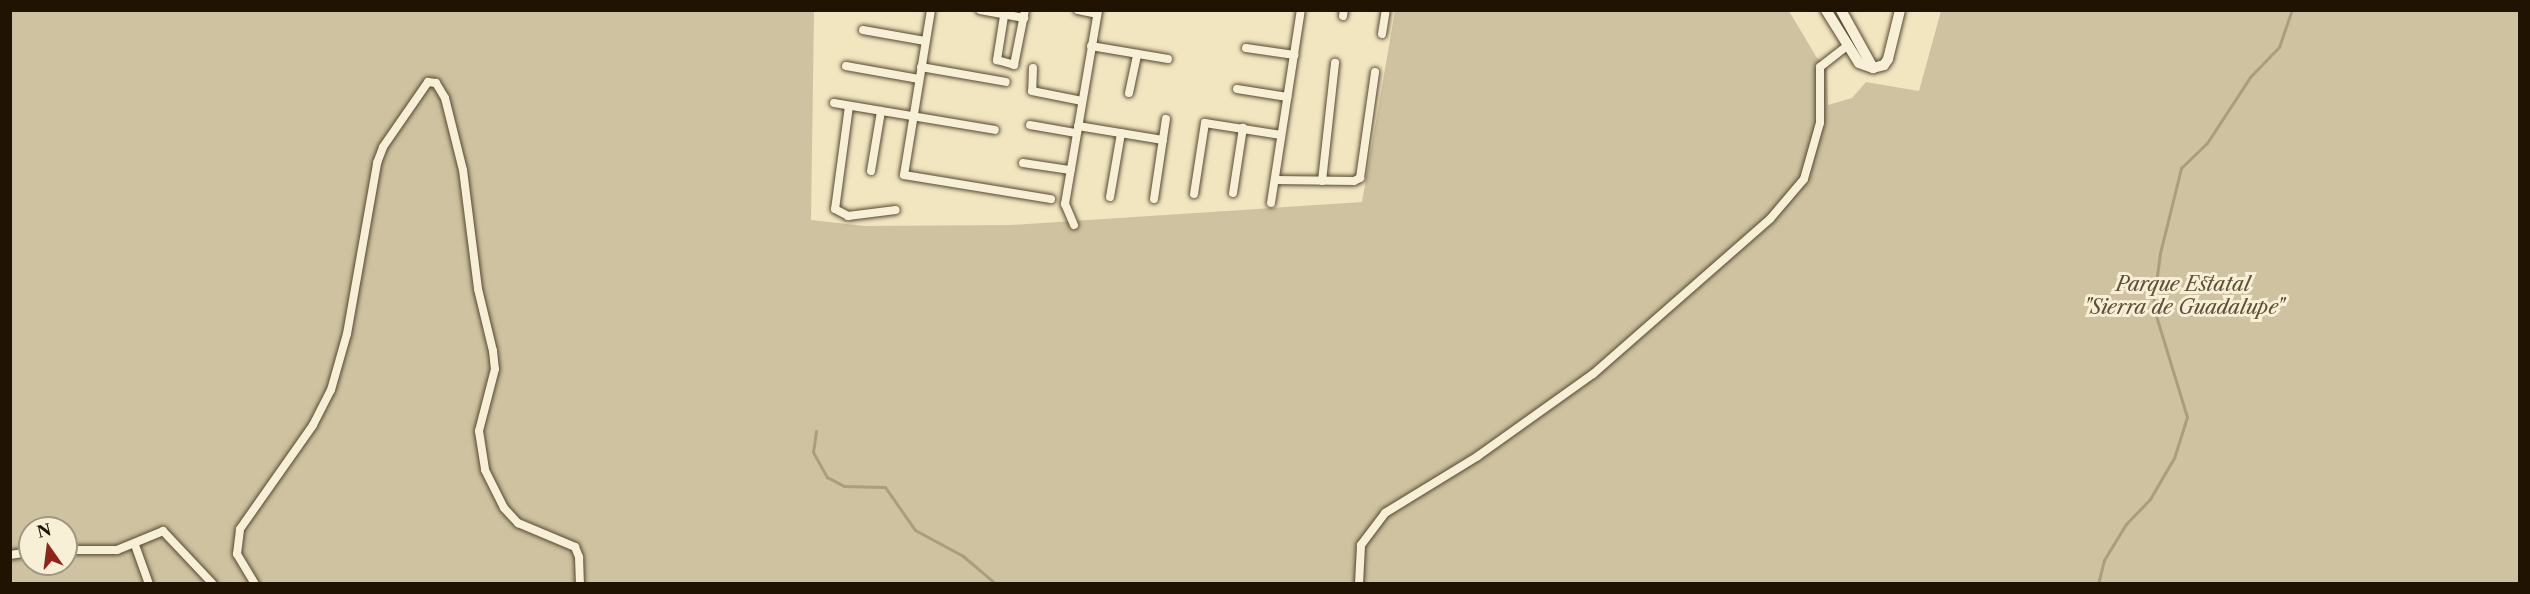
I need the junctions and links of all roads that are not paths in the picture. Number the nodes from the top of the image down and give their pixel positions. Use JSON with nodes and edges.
{"nodes":[{"id":1,"x":930,"y":10,"type":"edge"},
{"id":2,"x":980,"y":10,"type":"edge"},
{"id":3,"x":1078,"y":10,"type":"edge"},
{"id":4,"x":1301,"y":10,"type":"edge"},
{"id":5,"x":1386,"y":10,"type":"edge"},
{"id":6,"x":1826,"y":10,"type":"edge"},
{"id":7,"x":1841,"y":10,"type":"edge"},
{"id":8,"x":1900,"y":10,"type":"edge"},
{"id":9,"x":1098,"y":12,"type":"edge"},
{"id":10,"x":1005,"y":13,"type":"edge"},
{"id":11,"x":1025,"y":14,"type":"edge"},
{"id":12,"x":862,"y":30,"type":"dead end"},
{"id":13,"x":1382,"y":34,"type":"dead end"},
{"id":14,"x":925,"y":41,"type":"junction"},
{"id":15,"x":1848,"y":45,"type":"junction"},
{"id":16,"x":1091,"y":46,"type":"junction"},
{"id":17,"x":1246,"y":48,"type":"dead end"},
{"id":18,"x":1137,"y":54,"type":"junction"},
{"id":19,"x":1294,"y":55,"type":"junction"},
{"id":20,"x":1168,"y":59,"type":"dead end"},
{"id":21,"x":1335,"y":63,"type":"dead end"},
{"id":22,"x":846,"y":66,"type":"dead end"},
{"id":23,"x":921,"y":67,"type":"junction"},
{"id":24,"x":1033,"y":68,"type":"dead end"},
{"id":25,"x":1873,"y":68,"type":"junction"},
{"id":26,"x":1375,"y":72,"type":"dead end"},
{"id":27,"x":918,"y":79,"type":"junction"},
{"id":28,"x":1006,"y":82,"type":"dead end"},
{"id":29,"x":1238,"y":89,"type":"dead end"},
{"id":30,"x":1129,"y":93,"type":"dead end"},
{"id":31,"x":1287,"y":97,"type":"junction"},
{"id":32,"x":1082,"y":101,"type":"junction"},
{"id":33,"x":834,"y":103,"type":"dead end"},
{"id":34,"x":849,"y":106,"type":"junction"},
{"id":35,"x":881,"y":111,"type":"junction"},
{"id":36,"x":912,"y":116,"type":"junction"},
{"id":37,"x":1166,"y":119,"type":"dead end"},
{"id":38,"x":1030,"y":125,"type":"dead end"},
{"id":39,"x":1243,"y":128,"type":"junction"},
{"id":40,"x":995,"y":130,"type":"dead end"},
{"id":41,"x":1077,"y":130,"type":"junction"},
{"id":42,"x":1121,"y":133,"type":"junction"},
{"id":43,"x":1281,"y":135,"type":"junction"},
{"id":44,"x":1163,"y":140,"type":"junction"},
{"id":45,"x":1023,"y":163,"type":"dead end"},
{"id":46,"x":1070,"y":170,"type":"junction"},
{"id":47,"x":871,"y":171,"type":"dead end"},
{"id":48,"x":1275,"y":180,"type":"junction"},
{"id":49,"x":1322,"y":181,"type":"junction"},
{"id":50,"x":1233,"y":193,"type":"dead end"},
{"id":51,"x":1194,"y":194,"type":"dead end"},
{"id":52,"x":1110,"y":197,"type":"dead end"},
{"id":53,"x":1051,"y":199,"type":"dead end"},
{"id":54,"x":1154,"y":199,"type":"dead end"},
{"id":55,"x":1271,"y":203,"type":"dead end"},
{"id":56,"x":896,"y":210,"type":"dead end"},
{"id":57,"x":1074,"y":225,"type":"dead end"},
{"id":58,"x":135,"y":545,"type":"junction"},
{"id":59,"x":78,"y":551,"type":"edge"},
{"id":60,"x":149,"y":584,"type":"edge"},
{"id":61,"x":213,"y":584,"type":"edge"},
{"id":62,"x":255,"y":584,"type":"edge"},
{"id":63,"x":580,"y":584,"type":"edge"},
{"id":64,"x":1359,"y":584,"type":"edge"}],
"edges":[{"from":1,"to":14,"type":"street"},
{"from":2,"to":10,"type":"street"},
{"from":3,"to":9,"type":"street"},
{"from":4,"to":19,"type":"street"},
{"from":5,"to":13,"type":"street"},
{"from":6,"to":15,"type":"street"},
{"from":7,"to":25,"type":"street"},
{"from":8,"to":25,"type":"street"},
{"from":9,"to":16,"type":"street"},
{"from":10,"to":11,"type":"street"},
{"from":10,"to":11,"type":"street"},
{"from":12,"to":14,"type":"street"},
{"from":14,"to":23,"type":"street"},
{"from":15,"to":25,"type":"street"},
{"from":15,"to":64,"type":"street"},
{"from":16,"to":18,"type":"street"},
{"from":16,"to":32,"type":"street"},
{"from":17,"to":19,"type":"street"},
{"from":18,"to":20,"type":"street"},
{"from":18,"to":30,"type":"street"},
{"from":19,"to":31,"type":"street"},
{"from":21,"to":49,"type":"street"},
{"from":22,"to":27,"type":"street"},
{"from":23,"to":27,"type":"street"},
{"from":23,"to":28,"type":"street"},
{"from":24,"to":32,"type":"street"},
{"from":26,"to":49,"type":"street"},
{"from":27,"to":36,"type":"street"},
{"from":29,"to":31,"type":"street"},
{"from":31,"to":43,"type":"street"},
{"from":32,"to":41,"type":"street"},
{"from":33,"to":34,"type":"street"},
{"from":34,"to":35,"type":"street"},
{"from":34,"to":56,"type":"street"},
{"from":35,"to":36,"type":"street"},
{"from":35,"to":47,"type":"street"},
{"from":36,"to":40,"type":"street"},
{"from":36,"to":53,"type":"street"},
{"from":37,"to":44,"type":"street"},
{"from":38,"to":41,"type":"street"},
{"from":39,"to":43,"type":"street"},
{"from":39,"to":50,"type":"street"},
{"from":39,"to":51,"type":"street"},
{"from":41,"to":42,"type":"street"},
{"from":41,"to":46,"type":"street"},
{"from":42,"to":44,"type":"street"},
{"from":42,"to":52,"type":"street"},
{"from":43,"to":48,"type":"street"},
{"from":44,"to":54,"type":"street"},
{"from":45,"to":46,"type":"street"},
{"from":46,"to":57,"type":"street"},
{"from":48,"to":49,"type":"street"},
{"from":48,"to":55,"type":"street"},
{"from":58,"to":59,"type":"street"},
{"from":58,"to":60,"type":"street"},
{"from":58,"to":61,"type":"street"},
{"from":62,"to":63,"type":"street"}]}
